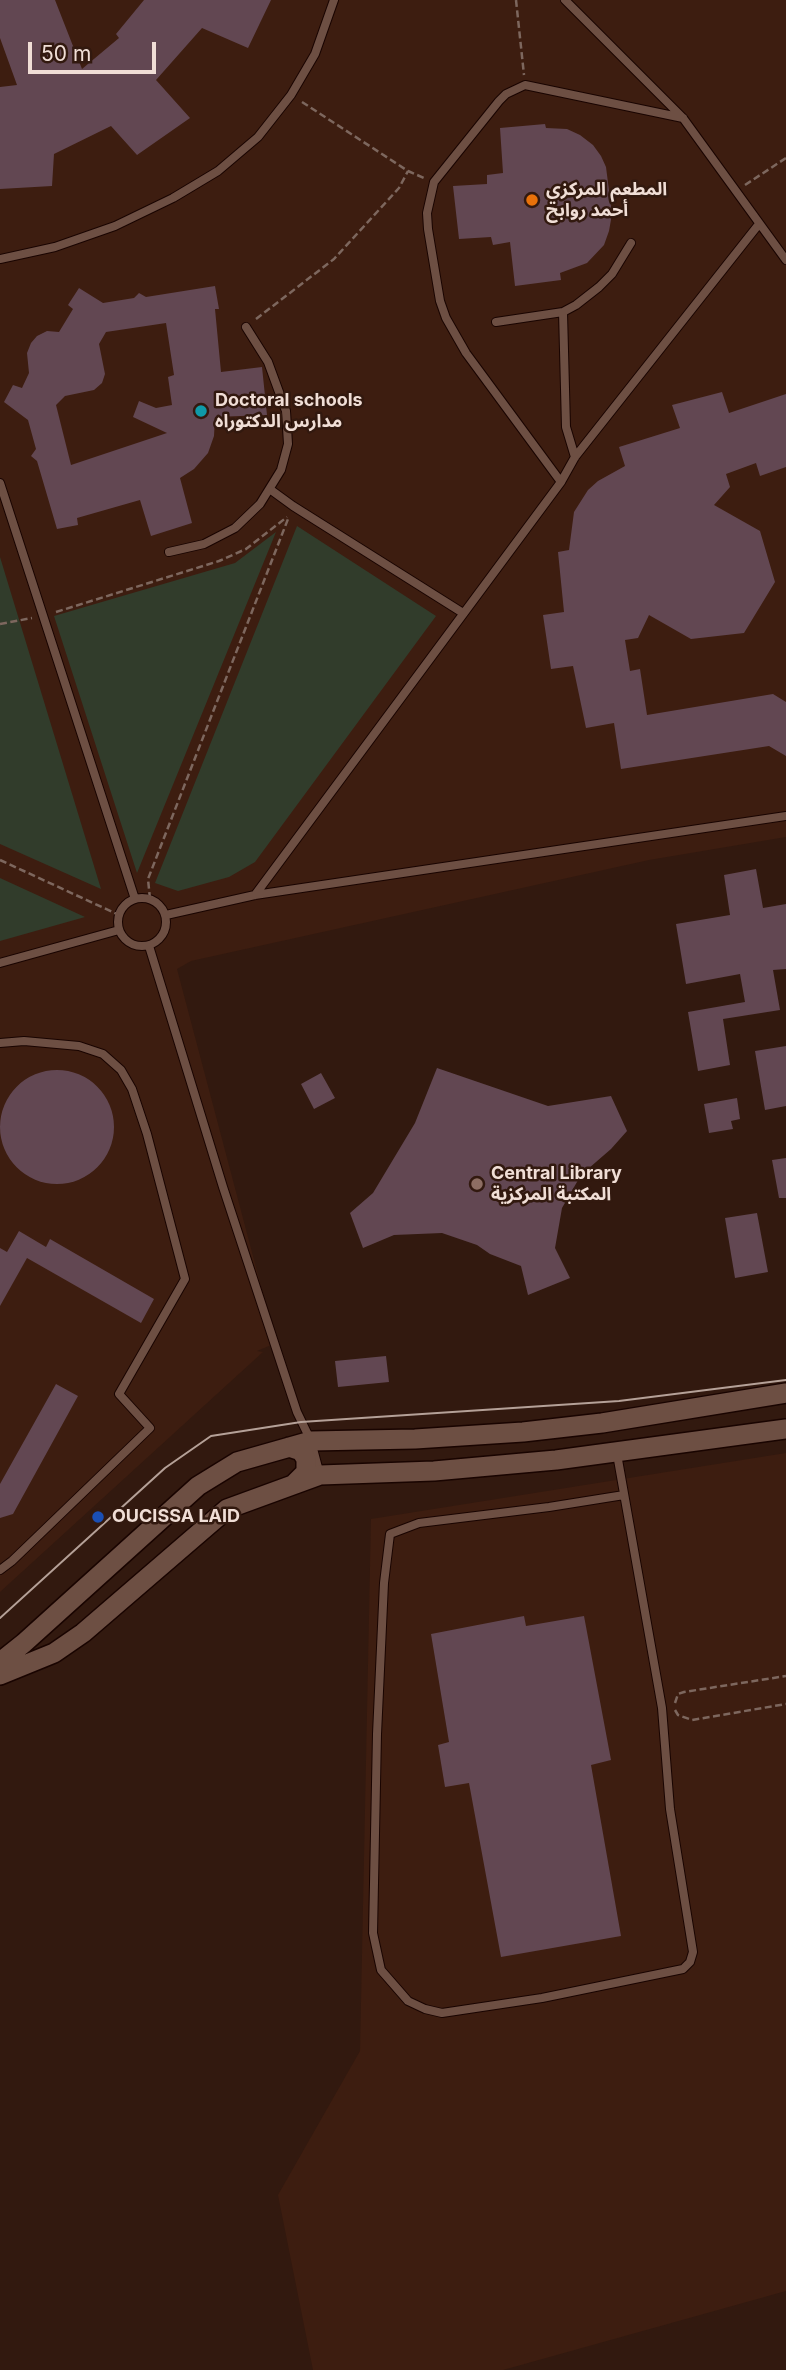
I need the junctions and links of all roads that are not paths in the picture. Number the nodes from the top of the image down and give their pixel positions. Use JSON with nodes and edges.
{"nodes":[{"id":1,"x":334,"y":0,"type":"edge"},
{"id":2,"x":565,"y":0,"type":"edge"},
{"id":3,"x":683,"y":118,"type":"junction"},
{"id":4,"x":759,"y":224,"type":"junction"},
{"id":5,"x":631,"y":243,"type":"dead end"},
{"id":6,"x":0,"y":260,"type":"edge"},
{"id":7,"x":786,"y":260,"type":"edge"},
{"id":8,"x":562,"y":312,"type":"junction"},
{"id":9,"x":496,"y":322,"type":"dead end"},
{"id":10,"x":246,"y":327,"type":"road end"},
{"id":11,"x":575,"y":457,"type":"junction"},
{"id":12,"x":561,"y":482,"type":"junction"},
{"id":13,"x":0,"y":483,"type":"edge"},
{"id":14,"x":271,"y":490,"type":"junction"},
{"id":15,"x":169,"y":552,"type":"dead end"},
{"id":16,"x":463,"y":613,"type":"junction"},
{"id":17,"x":786,"y":816,"type":"edge"},
{"id":18,"x":255,"y":895,"type":"junction"},
{"id":19,"x":135,"y":899,"type":"junction"},
{"id":20,"x":166,"y":915,"type":"junction"},
{"id":21,"x":119,"y":930,"type":"junction"},
{"id":22,"x":149,"y":946,"type":"junction"},
{"id":23,"x":0,"y":963,"type":"edge"},
{"id":24,"x":0,"y":1043,"type":"edge"},
{"id":25,"x":786,"y":1392,"type":"edge"},
{"id":26,"x":786,"y":1429,"type":"edge"},
{"id":27,"x":311,"y":1441,"type":"junction"},
{"id":28,"x":289,"y":1447,"type":"junction"},
{"id":29,"x":617,"y":1453,"type":"junction"},
{"id":30,"x":320,"y":1475,"type":"junction"},
{"id":31,"x":295,"y":1483,"type":"junction"},
{"id":32,"x":624,"y":1495,"type":"junction"},
{"id":33,"x":0,"y":1570,"type":"edge"},
{"id":34,"x":0,"y":1662,"type":"edge"},
{"id":35,"x":0,"y":1675,"type":"edge"}],
"edges":[{"from":1,"to":6,"type":"lane"},
{"from":2,"to":3,"type":"lane"},
{"from":3,"to":4,"type":"lane"},
{"from":3,"to":12,"type":"lane"},
{"from":4,"to":7,"type":"lane"},
{"from":4,"to":11,"type":"lane"},
{"from":5,"to":8,"type":"lane"},
{"from":8,"to":9,"type":"lane"},
{"from":8,"to":11,"type":"lane"},
{"from":10,"to":14,"type":"lane"},
{"from":11,"to":12,"type":"lane"},
{"from":12,"to":16,"type":"lane"},
{"from":13,"to":19,"type":"lane"},
{"from":14,"to":15,"type":"lane"},
{"from":14,"to":16,"type":"lane"},
{"from":16,"to":18,"type":"lane"},
{"from":17,"to":18,"type":"lane"},
{"from":18,"to":20,"type":"lane"},
{"from":19,"to":20,"type":"lane"},
{"from":19,"to":21,"type":"lane"},
{"from":20,"to":22,"type":"lane"},
{"from":21,"to":22,"type":"lane"},
{"from":21,"to":23,"type":"lane"},
{"from":22,"to":27,"type":"lane"},
{"from":24,"to":33,"type":"lane"},
{"from":25,"to":27,"type":"street"},
{"from":26,"to":29,"type":"street"},
{"from":27,"to":28,"type":"street"},
{"from":27,"to":30,"type":"lane"},
{"from":28,"to":31,"type":"street"},
{"from":28,"to":34,"type":"street"},
{"from":29,"to":30,"type":"street"},
{"from":29,"to":32,"type":"lane"},
{"from":30,"to":31,"type":"street"},
{"from":31,"to":35,"type":"street"},
{"from":32,"to":32,"type":"lane"}]}
